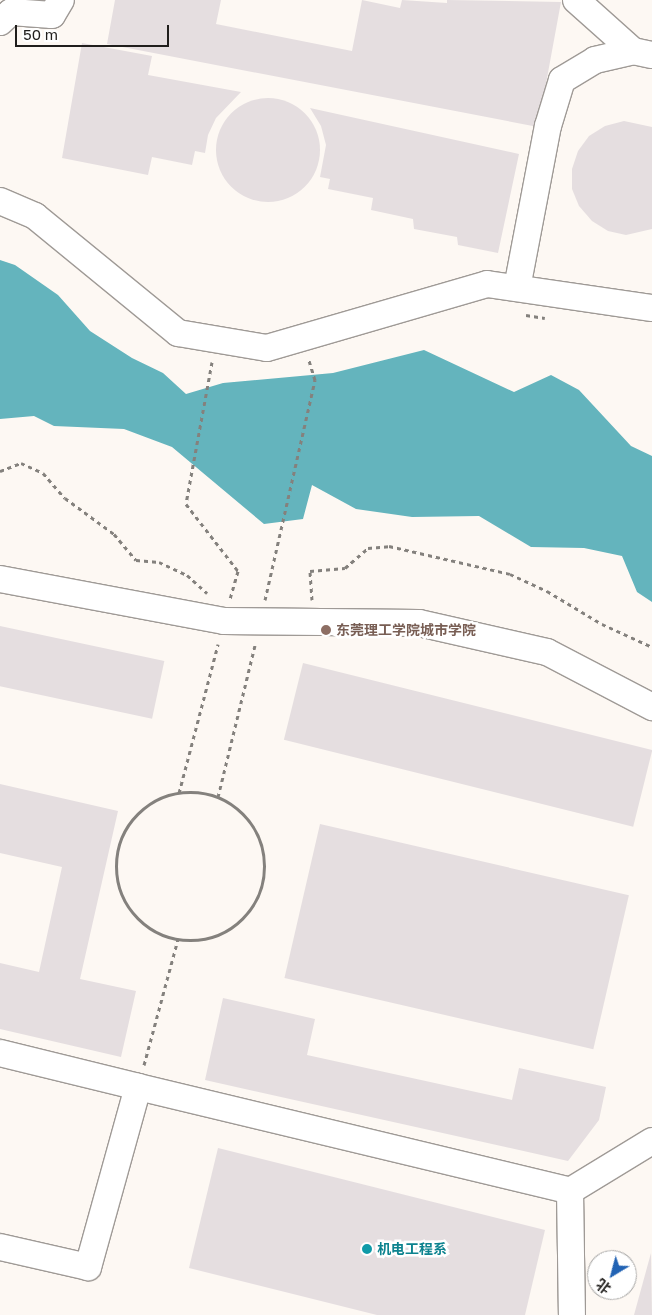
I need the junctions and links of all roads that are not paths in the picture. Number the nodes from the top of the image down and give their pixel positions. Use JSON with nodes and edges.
{"nodes":[{"id":1,"x":61,"y":0,"type":"edge"},
{"id":2,"x":576,"y":0,"type":"edge"},
{"id":3,"x":0,"y":22,"type":"edge"},
{"id":4,"x":642,"y":53,"type":"edge"},
{"id":5,"x":0,"y":201,"type":"edge"},
{"id":6,"x":517,"y":288,"type":"junction"},
{"id":7,"x":652,"y":308,"type":"edge"},
{"id":8,"x":0,"y":579,"type":"edge"},
{"id":9,"x":652,"y":707,"type":"edge"},
{"id":10,"x":0,"y":1053,"type":"edge"},
{"id":11,"x":138,"y":1087,"type":"junction"},
{"id":12,"x":652,"y":1141,"type":"edge"},
{"id":13,"x":570,"y":1191,"type":"junction"},
{"id":14,"x":0,"y":1247,"type":"edge"},
{"id":15,"x":572,"y":1315,"type":"edge"}],
"edges":[{"from":1,"to":3,"type":"street"},
{"from":2,"to":4,"type":"street"},
{"from":4,"to":6,"type":"street"},
{"from":5,"to":6,"type":"street"},
{"from":6,"to":7,"type":"street"},
{"from":8,"to":9,"type":"street"},
{"from":10,"to":11,"type":"street"},
{"from":11,"to":13,"type":"street"},
{"from":11,"to":14,"type":"street"},
{"from":12,"to":13,"type":"street"},
{"from":13,"to":15,"type":"street"}]}
